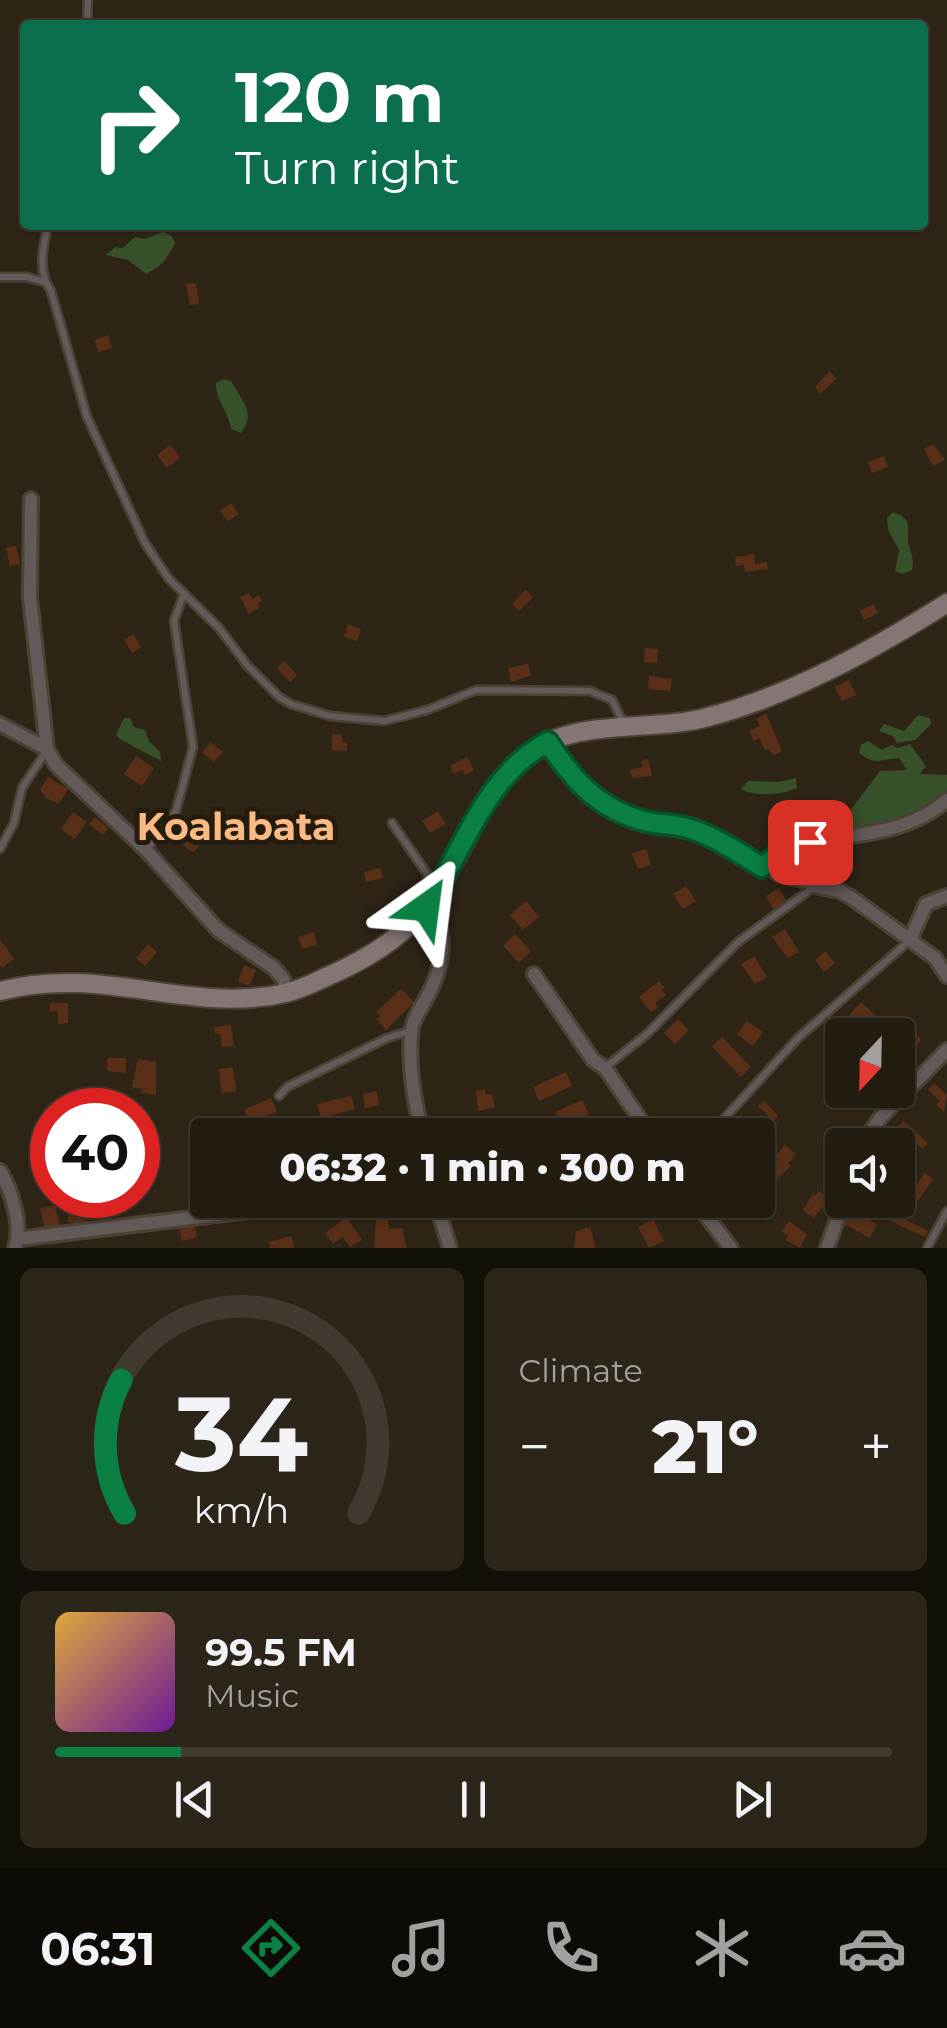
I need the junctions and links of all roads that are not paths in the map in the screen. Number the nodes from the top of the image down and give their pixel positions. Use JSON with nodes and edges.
{"nodes":[{"id":1,"x":47,"y":230,"type":"edge"},
{"id":2,"x":0,"y":277,"type":"edge"},
{"id":3,"x":44,"y":282,"type":"junction"},
{"id":4,"x":31,"y":499,"type":"dead end"},
{"id":5,"x":184,"y":593,"type":"junction"},
{"id":6,"x":947,"y":603,"type":"edge"},
{"id":7,"x":0,"y":724,"type":"edge"},
{"id":8,"x":626,"y":728,"type":"junction"},
{"id":9,"x":548,"y":742,"type":"junction"},
{"id":10,"x":48,"y":749,"type":"junction"},
{"id":11,"x":947,"y":800,"type":"edge"},
{"id":12,"x":392,"y":823,"type":"dead end"},
{"id":13,"x":0,"y":849,"type":"edge"},
{"id":14,"x":146,"y":850,"type":"junction"},
{"id":15,"x":762,"y":867,"type":"junction"},
{"id":16,"x":814,"y":886,"type":"junction"},
{"id":17,"x":438,"y":889,"type":"junction"},
{"id":18,"x":947,"y":896,"type":"edge"},
{"id":19,"x":426,"y":907,"type":"junction"},
{"id":20,"x":910,"y":940,"type":"junction"},
{"id":21,"x":534,"y":974,"type":"dead end"},
{"id":22,"x":947,"y":976,"type":"edge"},
{"id":23,"x":0,"y":991,"type":"edge"},
{"id":24,"x":287,"y":992,"type":"junction"},
{"id":25,"x":410,"y":1032,"type":"junction"},
{"id":26,"x":947,"y":1050,"type":"edge"},
{"id":27,"x":605,"y":1068,"type":"junction"},
{"id":28,"x":279,"y":1096,"type":"dead end"},
{"id":29,"x":419,"y":1118,"type":"edge"},
{"id":30,"x":639,"y":1118,"type":"edge"},
{"id":31,"x":725,"y":1118,"type":"edge"},
{"id":32,"x":873,"y":1128,"type":"edge"},
{"id":33,"x":0,"y":1170,"type":"edge"},
{"id":34,"x":947,"y":1211,"type":"edge"},
{"id":35,"x":202,"y":1218,"type":"edge"},
{"id":36,"x":440,"y":1218,"type":"edge"},
{"id":37,"x":706,"y":1218,"type":"edge"},
{"id":38,"x":838,"y":1218,"type":"edge"},
{"id":39,"x":17,"y":1244,"type":"edge"},
{"id":40,"x":725,"y":1246,"type":"edge"},
{"id":41,"x":450,"y":1248,"type":"edge"},
{"id":42,"x":827,"y":1248,"type":"edge"},
{"id":43,"x":927,"y":1248,"type":"edge"}],
"edges":[{"from":1,"to":3,"type":"lane"},
{"from":2,"to":3,"type":"lane"},
{"from":3,"to":5,"type":"lane"},
{"from":4,"to":10,"type":"street"},
{"from":5,"to":8,"type":"lane"},
{"from":5,"to":14,"type":"lane"},
{"from":6,"to":8,"type":"street"},
{"from":7,"to":10,"type":"street"},
{"from":8,"to":9,"type":"street"},
{"from":9,"to":15,"type":"street"},
{"from":9,"to":17,"type":"street"},
{"from":10,"to":13,"type":"lane"},
{"from":10,"to":14,"type":"street"},
{"from":11,"to":15,"type":"street"},
{"from":12,"to":17,"type":"lane"},
{"from":14,"to":24,"type":"street"},
{"from":15,"to":16,"type":"lane"},
{"from":16,"to":20,"type":"street"},
{"from":16,"to":27,"type":"lane"},
{"from":17,"to":19,"type":"street"},
{"from":18,"to":20,"type":"street"},
{"from":19,"to":24,"type":"street"},
{"from":19,"to":25,"type":"street"},
{"from":20,"to":22,"type":"street"},
{"from":20,"to":31,"type":"lane"},
{"from":21,"to":27,"type":"street"},
{"from":23,"to":24,"type":"street"},
{"from":25,"to":28,"type":"lane"},
{"from":25,"to":29,"type":"street"},
{"from":26,"to":32,"type":"street"},
{"from":27,"to":30,"type":"street"},
{"from":33,"to":39,"type":"street"},
{"from":34,"to":43,"type":"lane"},
{"from":35,"to":39,"type":"street"},
{"from":36,"to":41,"type":"street"},
{"from":37,"to":40,"type":"street"},
{"from":38,"to":42,"type":"street"}]}
